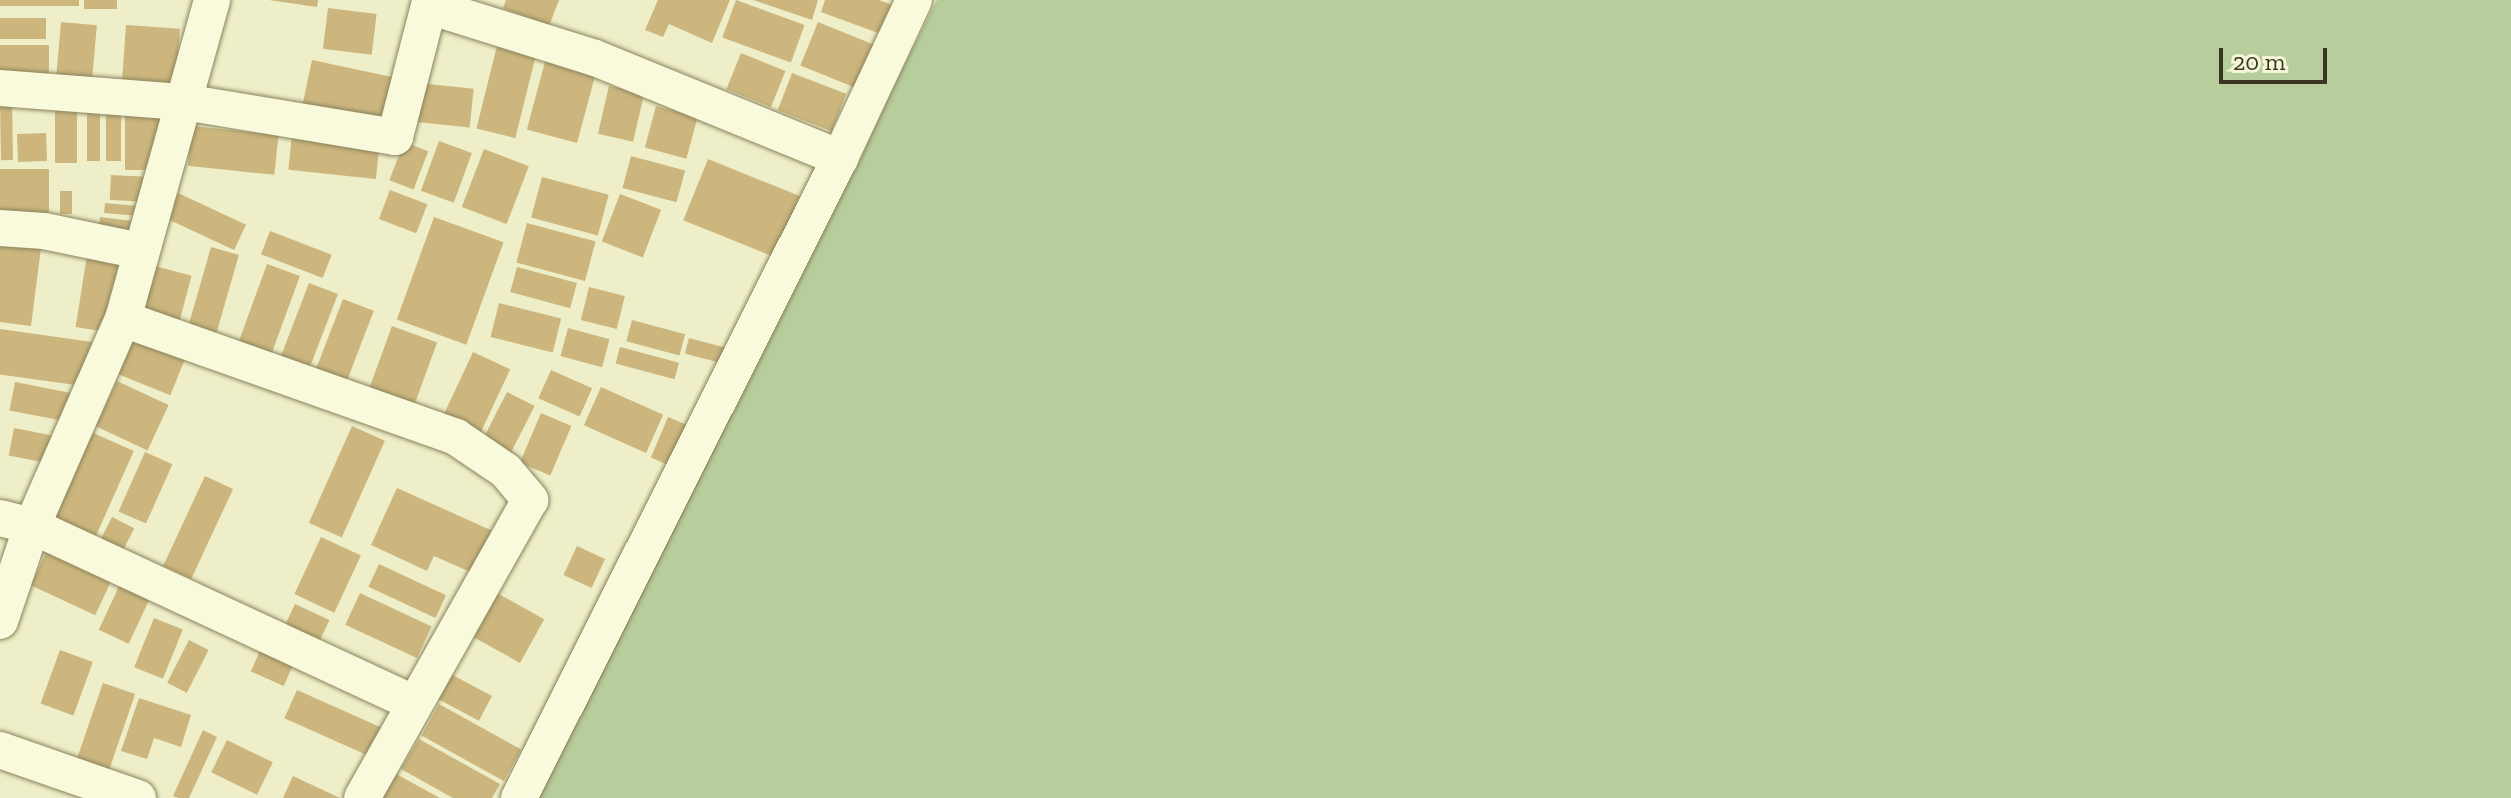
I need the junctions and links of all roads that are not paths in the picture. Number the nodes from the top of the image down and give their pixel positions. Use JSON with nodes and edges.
{"nodes":[{"id":1,"x":212,"y":0,"type":"edge"},
{"id":2,"x":914,"y":0,"type":"edge"},
{"id":3,"x":0,"y":88,"type":"edge"},
{"id":4,"x":184,"y":102,"type":"junction"},
{"id":5,"x":840,"y":158,"type":"junction"},
{"id":6,"x":0,"y":228,"type":"edge"},
{"id":7,"x":141,"y":251,"type":"junction"},
{"id":8,"x":123,"y":319,"type":"junction"},
{"id":9,"x":16,"y":522,"type":"edge"},
{"id":10,"x":0,"y":621,"type":"edge"},
{"id":11,"x":414,"y":703,"type":"junction"},
{"id":12,"x":0,"y":750,"type":"edge"},
{"id":13,"x":138,"y":798,"type":"edge"},
{"id":14,"x":362,"y":798,"type":"edge"},
{"id":15,"x":519,"y":798,"type":"edge"}],
"edges":[{"from":1,"to":4,"type":"street"},
{"from":2,"to":5,"type":"street"},
{"from":3,"to":4,"type":"street"},
{"from":4,"to":5,"type":"street"},
{"from":4,"to":7,"type":"street"},
{"from":5,"to":15,"type":"street"},
{"from":6,"to":7,"type":"street"},
{"from":7,"to":8,"type":"street"},
{"from":8,"to":9,"type":"street"},
{"from":8,"to":11,"type":"street"},
{"from":9,"to":10,"type":"street"},
{"from":9,"to":11,"type":"street"},
{"from":11,"to":14,"type":"street"},
{"from":12,"to":13,"type":"street"}]}
